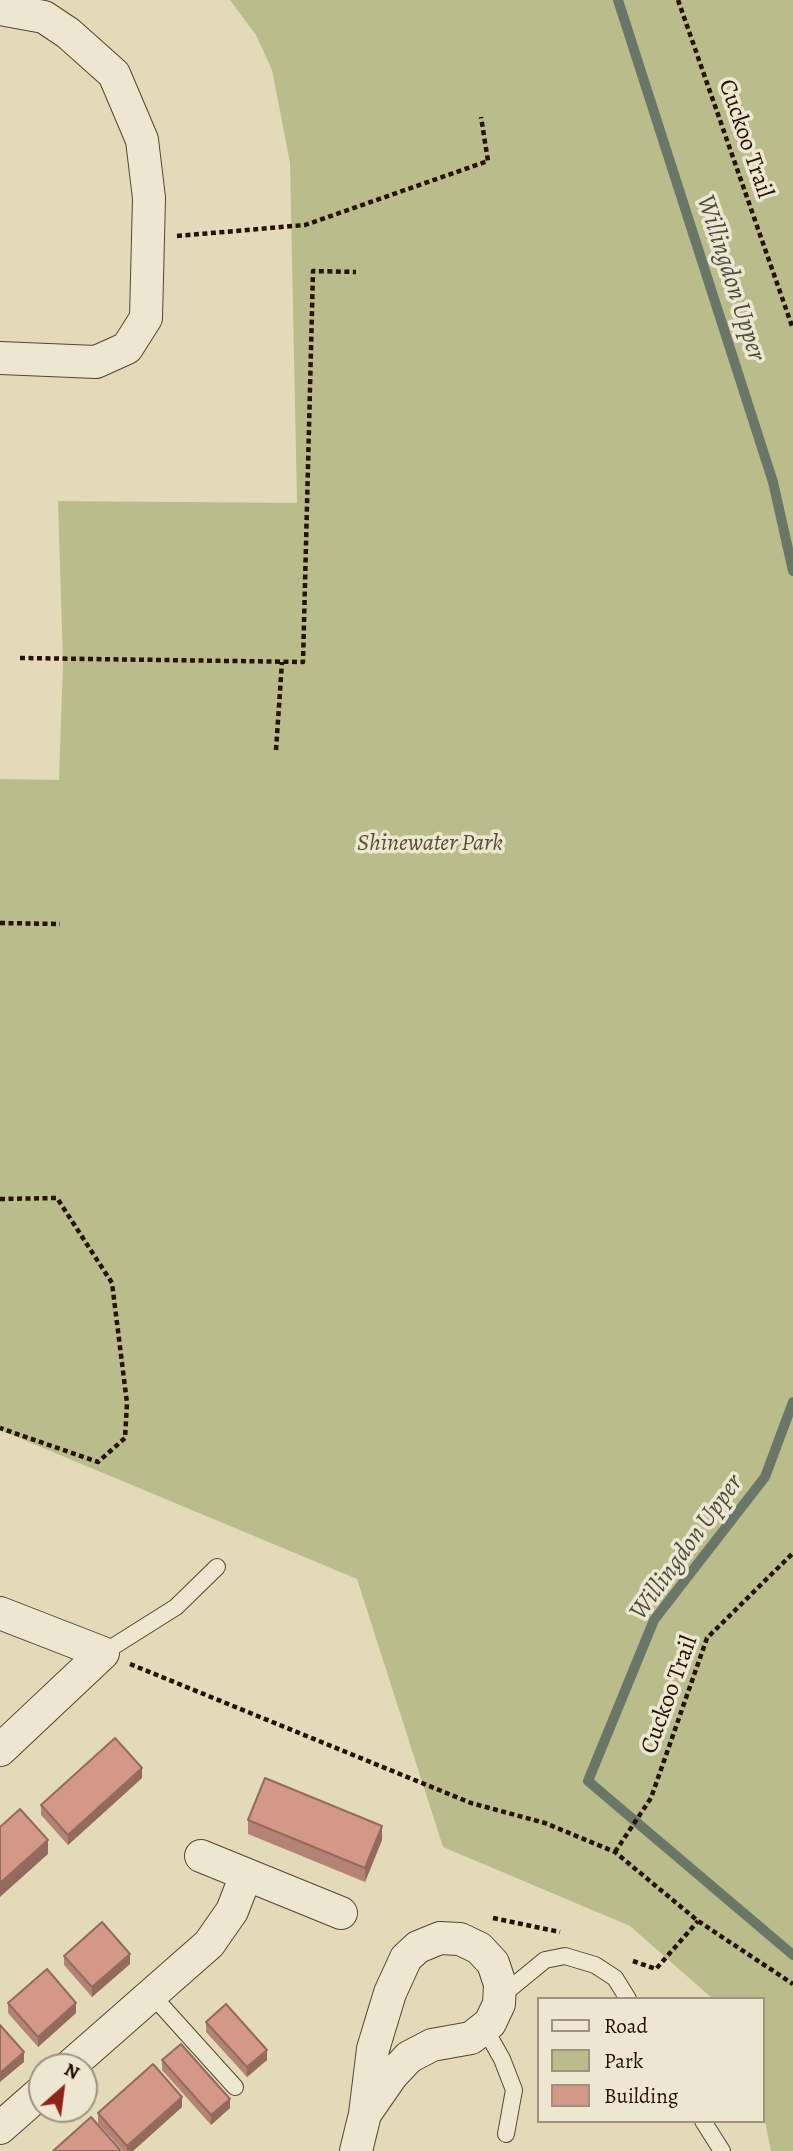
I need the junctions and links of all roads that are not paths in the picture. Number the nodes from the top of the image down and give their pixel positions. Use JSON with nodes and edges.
{"nodes":[{"id":1,"x":0,"y":9,"type":"edge"},
{"id":2,"x":0,"y":358,"type":"edge"},
{"id":3,"x":217,"y":1567,"type":"dead end"},
{"id":4,"x":0,"y":1613,"type":"edge"},
{"id":5,"x":103,"y":1653,"type":"junction"},
{"id":6,"x":0,"y":1749,"type":"edge"},
{"id":7,"x":201,"y":1856,"type":"dead end"},
{"id":8,"x":246,"y":1875,"type":"junction"},
{"id":9,"x":341,"y":1913,"type":"dead end"},
{"id":10,"x":151,"y":1994,"type":"junction"},
{"id":11,"x":500,"y":1996,"type":"junction"},
{"id":12,"x":627,"y":1997,"type":"edge"},
{"id":13,"x":485,"y":2029,"type":"junction"},
{"id":14,"x":85,"y":2053,"type":"edge"},
{"id":15,"x":235,"y":2087,"type":"dead end"},
{"id":16,"x":28,"y":2103,"type":"edge"},
{"id":17,"x":365,"y":2114,"type":"junction"},
{"id":18,"x":704,"y":2123,"type":"edge"},
{"id":19,"x":0,"y":2128,"type":"edge"},
{"id":20,"x":506,"y":2134,"type":"dead end"},
{"id":21,"x":356,"y":2151,"type":"edge"},
{"id":22,"x":722,"y":2151,"type":"edge"}],
"edges":[{"from":1,"to":2,"type":"street"},
{"from":3,"to":5,"type":"lane"},
{"from":4,"to":5,"type":"street"},
{"from":5,"to":6,"type":"street"},
{"from":7,"to":8,"type":"street"},
{"from":8,"to":9,"type":"street"},
{"from":8,"to":10,"type":"street"},
{"from":10,"to":14,"type":"street"},
{"from":10,"to":15,"type":"lane"},
{"from":11,"to":12,"type":"lane"},
{"from":11,"to":13,"type":"street"},
{"from":11,"to":17,"type":"street"},
{"from":13,"to":17,"type":"street"},
{"from":13,"to":20,"type":"lane"},
{"from":16,"to":19,"type":"street"},
{"from":17,"to":21,"type":"street"},
{"from":18,"to":22,"type":"lane"}]}
